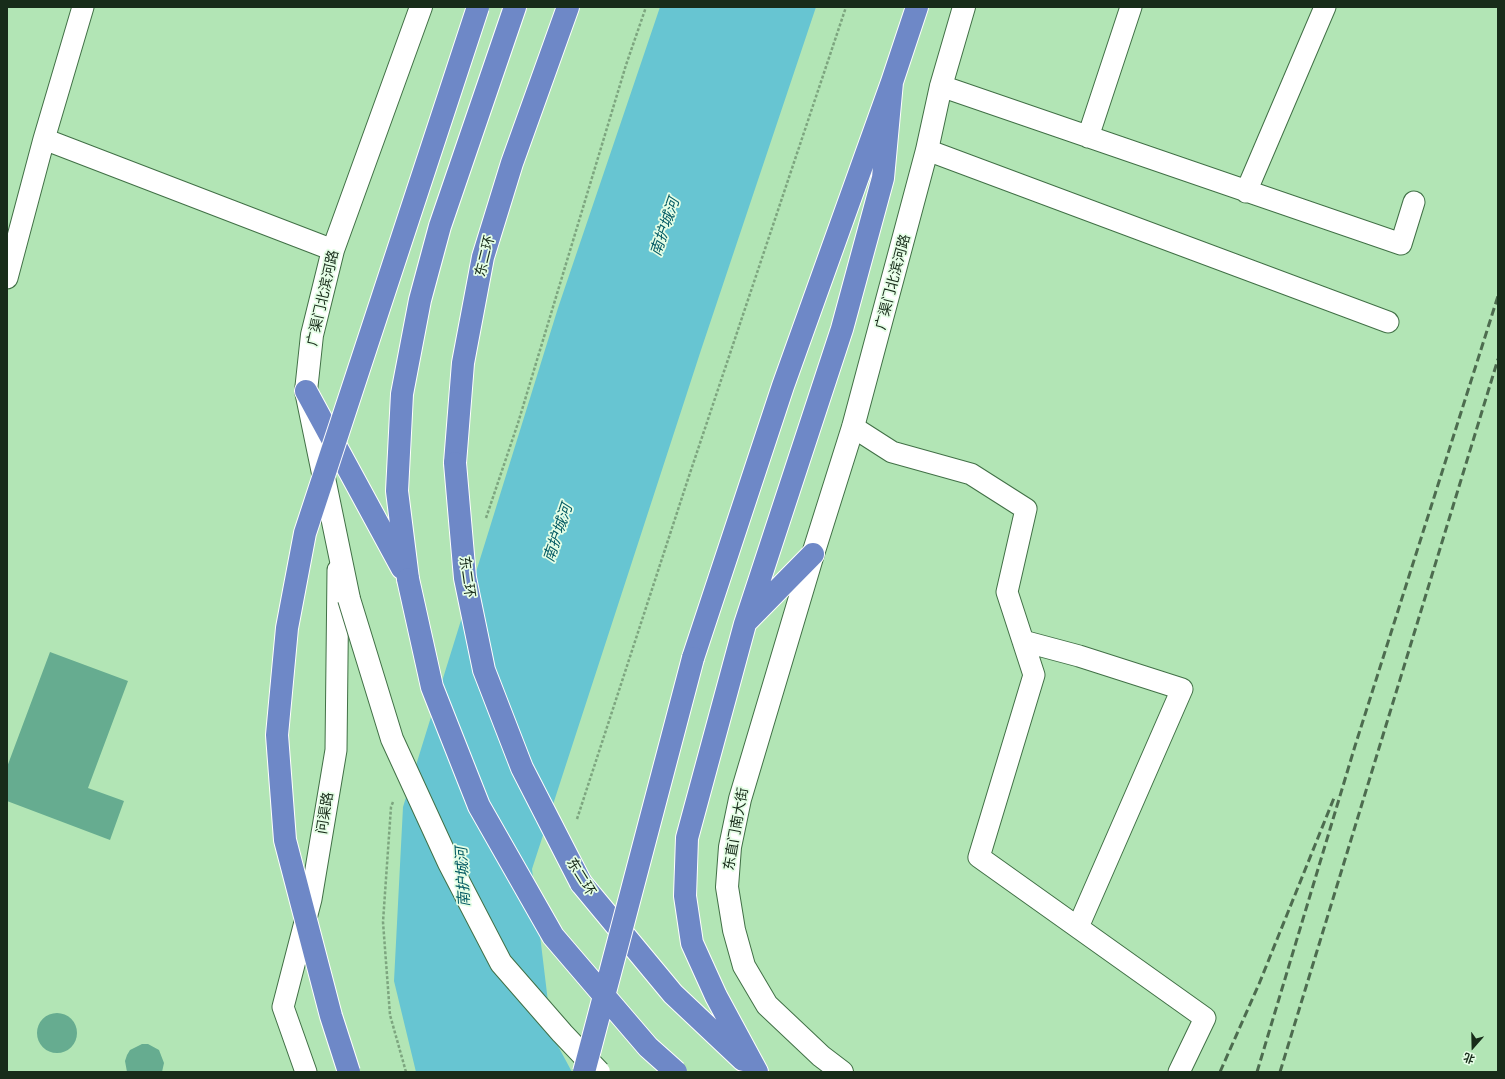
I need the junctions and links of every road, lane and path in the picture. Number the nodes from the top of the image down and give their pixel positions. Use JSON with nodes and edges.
{"nodes":[{"id":1,"x":83,"y":7,"type":"edge"},
{"id":2,"x":421,"y":7,"type":"edge"},
{"id":3,"x":478,"y":7,"type":"edge"},
{"id":4,"x":515,"y":7,"type":"edge"},
{"id":5,"x":568,"y":7,"type":"edge"},
{"id":6,"x":846,"y":7,"type":"edge"},
{"id":7,"x":917,"y":7,"type":"edge"},
{"id":8,"x":964,"y":7,"type":"edge"},
{"id":9,"x":1131,"y":7,"type":"edge"},
{"id":10,"x":1325,"y":7,"type":"edge"},
{"id":11,"x":892,"y":82,"type":"junction"},
{"id":12,"x":941,"y":86,"type":"junction"},
{"id":13,"x":1088,"y":137,"type":"junction"},
{"id":14,"x":44,"y":139,"type":"junction"},
{"id":15,"x":928,"y":150,"type":"junction"},
{"id":16,"x":1246,"y":192,"type":"junction"},
{"id":17,"x":1414,"y":202,"type":"dead end"},
{"id":18,"x":333,"y":250,"type":"junction"},
{"id":19,"x":7,"y":278,"type":"edge"},
{"id":20,"x":1388,"y":322,"type":"dead end"},
{"id":21,"x":306,"y":391,"type":"junction"},
{"id":22,"x":853,"y":427,"type":"junction"},
{"id":23,"x":338,"y":548,"type":"junction"},
{"id":24,"x":813,"y":554,"type":"junction"},
{"id":25,"x":408,"y":579,"type":"junction"},
{"id":26,"x":745,"y":624,"type":"junction"},
{"id":27,"x":1023,"y":641,"type":"junction"},
{"id":28,"x":575,"y":824,"type":"dead end"},
{"id":29,"x":1078,"y":927,"type":"junction"},
{"id":30,"x":306,"y":1072,"type":"edge"},
{"id":31,"x":349,"y":1072,"type":"edge"},
{"id":32,"x":584,"y":1072,"type":"edge"},
{"id":33,"x":599,"y":1072,"type":"edge"},
{"id":34,"x":676,"y":1072,"type":"edge"},
{"id":35,"x":756,"y":1072,"type":"edge"},
{"id":36,"x":842,"y":1072,"type":"edge"},
{"id":37,"x":1179,"y":1072,"type":"edge"}],
"edges":[{"from":1,"to":14,"type":"street"},
{"from":2,"to":18,"type":"street","name":"广渠门北滨河路"},
{"from":3,"to":31,"type":"highway","bridge":true},
{"from":4,"to":25,"type":"highway"},
{"from":5,"to":35,"type":"highway","name":"东二环","bridge":true},
{"from":6,"to":28,"type":"path"},
{"from":7,"to":11,"type":"highway"},
{"from":8,"to":12,"type":"street","name":"广渠门北滨河路"},
{"from":9,"to":13,"type":"street"},
{"from":10,"to":16,"type":"street"},
{"from":11,"to":26,"type":"highway"},
{"from":11,"to":32,"type":"highway","bridge":true},
{"from":12,"to":13,"type":"street"},
{"from":12,"to":15,"type":"street","name":"广渠门北滨河路"},
{"from":13,"to":16,"type":"street"},
{"from":14,"to":18,"type":"street"},
{"from":14,"to":19,"type":"street"},
{"from":15,"to":20,"type":"street"},
{"from":15,"to":22,"type":"street","name":"广渠门北滨河路"},
{"from":16,"to":17,"type":"street"},
{"from":18,"to":21,"type":"street","name":"广渠门北滨河路"},
{"from":21,"to":23,"type":"street","name":"广渠门北滨河路"},
{"from":21,"to":25,"type":"highway"},
{"from":22,"to":24,"type":"street","name":"广渠门北滨河路"},
{"from":22,"to":27,"type":"street"},
{"from":23,"to":30,"type":"street","name":"问渠路"},
{"from":23,"to":33,"type":"street","name":"广渠门北滨河路","bridge":true},
{"from":24,"to":26,"type":"highway"},
{"from":24,"to":36,"type":"street","name":"东直门南大街"},
{"from":25,"to":34,"type":"highway","bridge":true},
{"from":26,"to":35,"type":"highway"},
{"from":27,"to":29,"type":"street"},
{"from":27,"to":29,"type":"street"},
{"from":29,"to":37,"type":"street"}]}
